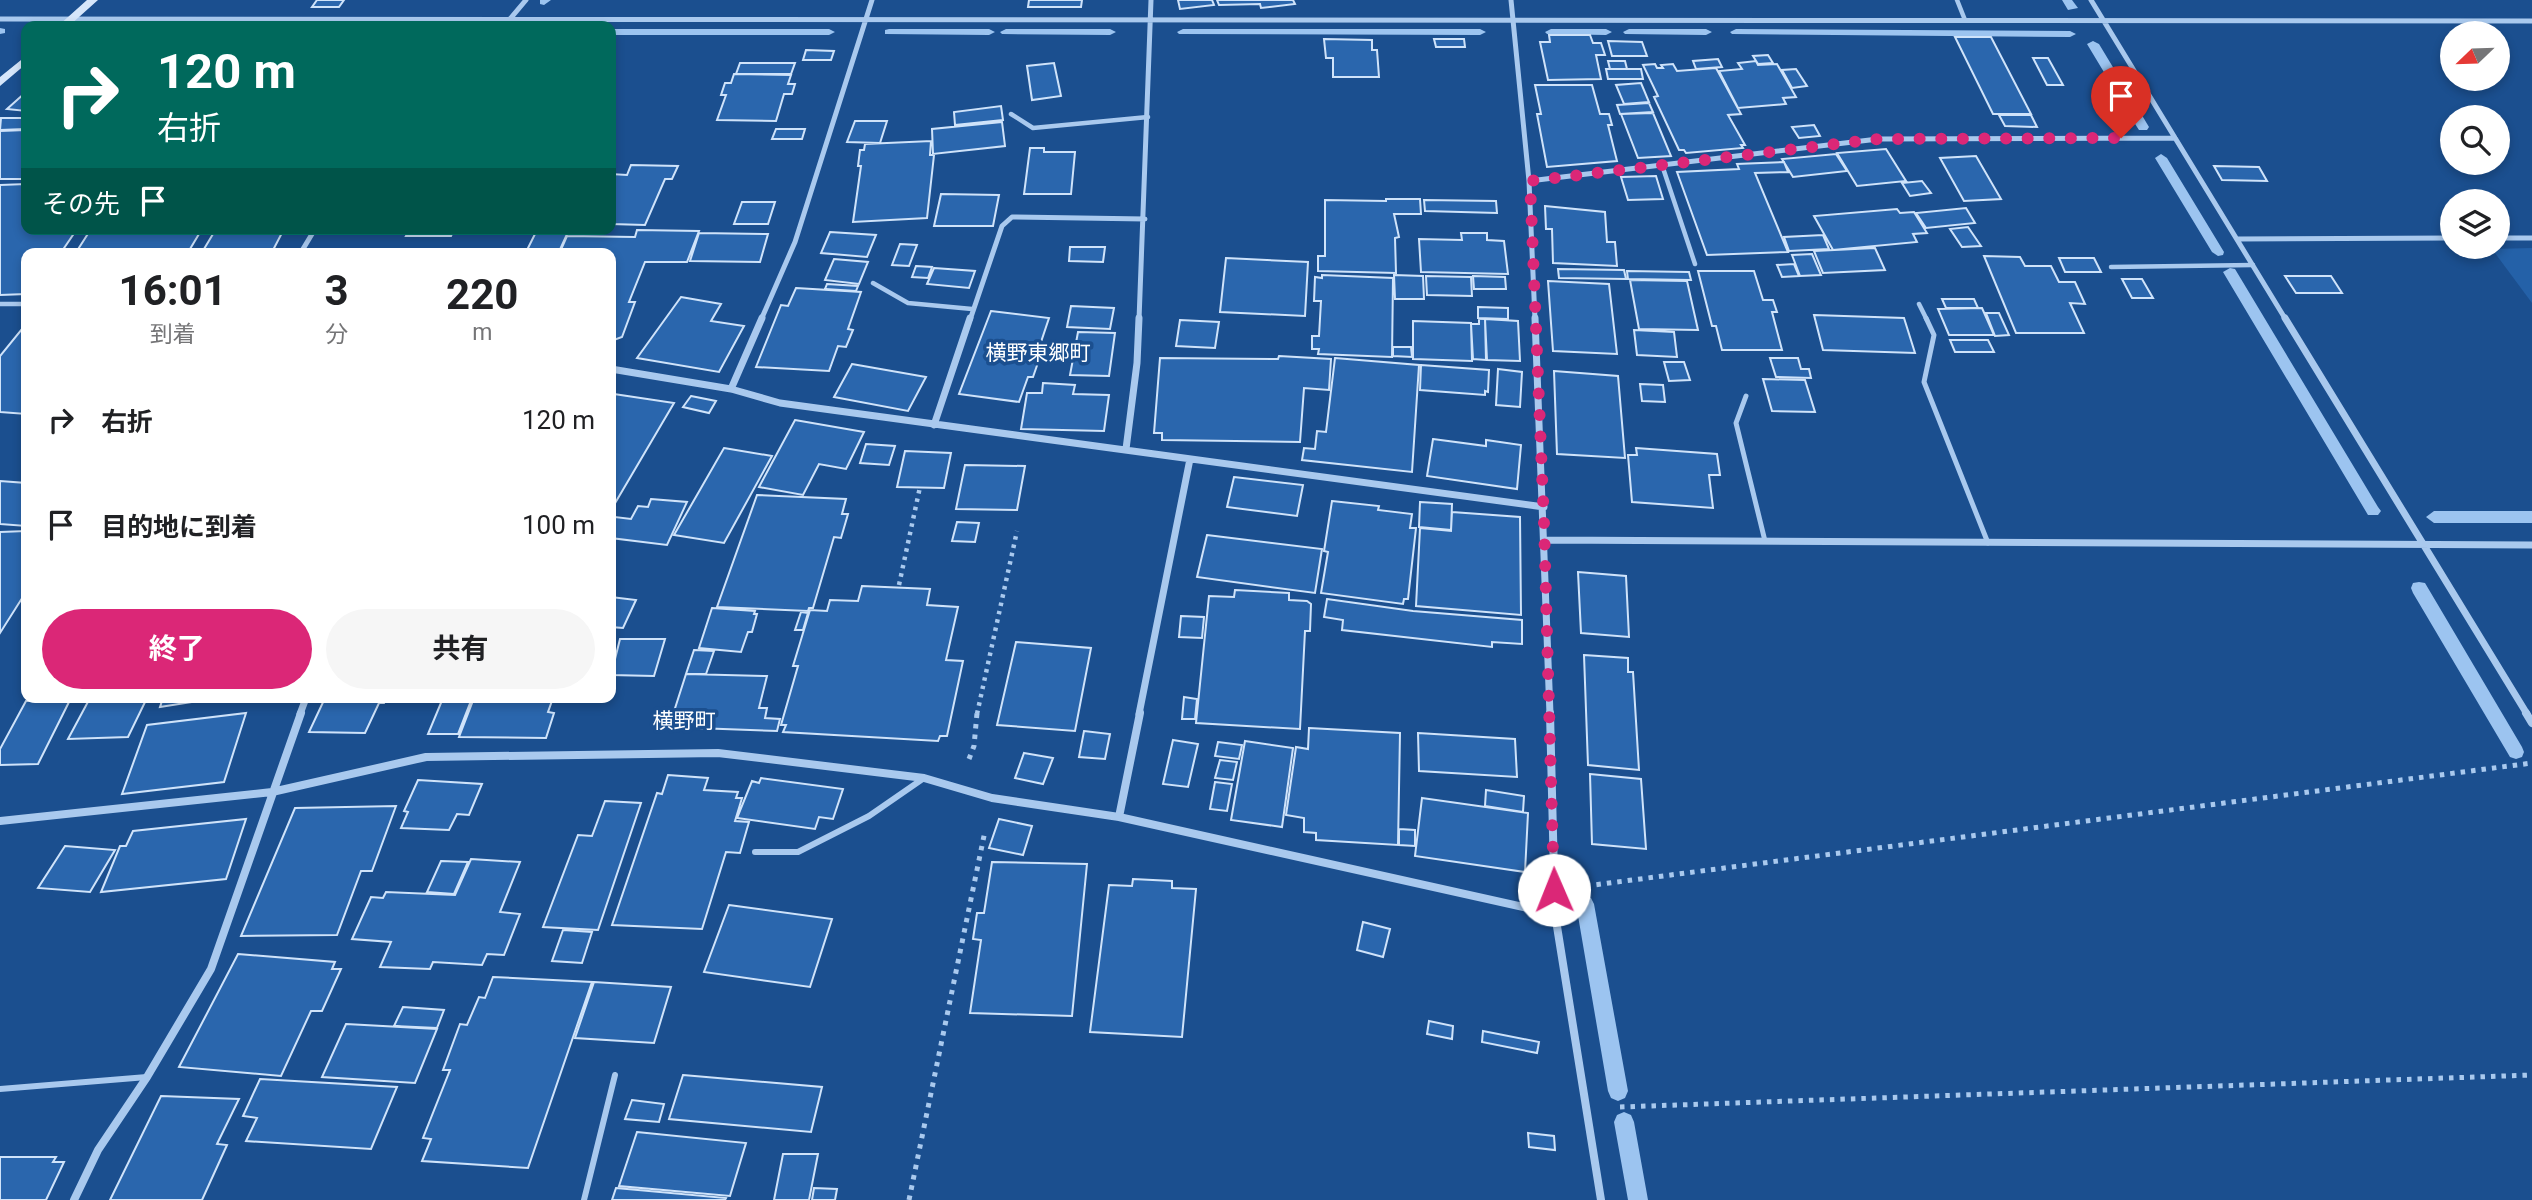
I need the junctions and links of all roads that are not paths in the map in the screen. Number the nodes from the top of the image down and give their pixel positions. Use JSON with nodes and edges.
{"nodes":[{"id":1,"x":93,"y":0,"type":"edge"},
{"id":2,"x":526,"y":0,"type":"edge"},
{"id":3,"x":872,"y":0,"type":"edge"},
{"id":4,"x":1151,"y":0,"type":"edge"},
{"id":5,"x":1511,"y":0,"type":"edge"},
{"id":6,"x":1957,"y":0,"type":"edge"},
{"id":7,"x":2091,"y":0,"type":"edge"},
{"id":8,"x":72,"y":18,"type":"junction"},
{"id":9,"x":0,"y":19,"type":"edge"},
{"id":10,"x":512,"y":19,"type":"junction"},
{"id":11,"x":867,"y":19,"type":"junction"},
{"id":12,"x":1151,"y":19,"type":"junction"},
{"id":13,"x":1514,"y":20,"type":"junction"},
{"id":14,"x":1965,"y":20,"type":"junction"},
{"id":15,"x":2104,"y":20,"type":"junction"},
{"id":16,"x":69,"y":21,"type":"edge"},
{"id":17,"x":510,"y":21,"type":"edge"},
{"id":18,"x":2532,"y":21,"type":"edge"},
{"id":19,"x":21,"y":64,"type":"edge"},
{"id":20,"x":0,"y":83,"type":"edge"},
{"id":21,"x":1011,"y":114,"type":"dead end"},
{"id":22,"x":1148,"y":117,"type":"junction"},
{"id":23,"x":2175,"y":138,"type":"junction"},
{"id":24,"x":1662,"y":165,"type":"junction"},
{"id":25,"x":1530,"y":181,"type":"junction"},
{"id":26,"x":1145,"y":219,"type":"junction"},
{"id":27,"x":2440,"y":238,"type":"edge"},
{"id":28,"x":2510,"y":238,"type":"edge"},
{"id":29,"x":2532,"y":238,"type":"edge"},
{"id":30,"x":2237,"y":239,"type":"junction"},
{"id":31,"x":1695,"y":264,"type":"dead end"},
{"id":32,"x":2253,"y":265,"type":"junction"},
{"id":33,"x":2111,"y":267,"type":"dead end"},
{"id":34,"x":873,"y":283,"type":"dead end"},
{"id":35,"x":0,"y":304,"type":"edge"},
{"id":36,"x":21,"y":304,"type":"edge"},
{"id":37,"x":1919,"y":304,"type":"dead end"},
{"id":38,"x":972,"y":309,"type":"junction"},
{"id":39,"x":616,"y":370,"type":"edge"},
{"id":40,"x":732,"y":389,"type":"junction"},
{"id":41,"x":1746,"y":396,"type":"dead end"},
{"id":42,"x":934,"y":425,"type":"junction"},
{"id":43,"x":1126,"y":449,"type":"junction"},
{"id":44,"x":1190,"y":459,"type":"junction"},
{"id":45,"x":1544,"y":507,"type":"junction"},
{"id":46,"x":1545,"y":540,"type":"junction"},
{"id":47,"x":1765,"y":541,"type":"junction"},
{"id":48,"x":1988,"y":543,"type":"junction"},
{"id":49,"x":2423,"y":545,"type":"junction"},
{"id":50,"x":2532,"y":545,"type":"edge"},
{"id":51,"x":304,"y":703,"type":"edge"},
{"id":52,"x":2532,"y":723,"type":"edge"},
{"id":53,"x":924,"y":778,"type":"junction"},
{"id":54,"x":272,"y":792,"type":"junction"},
{"id":55,"x":1119,"y":817,"type":"junction"},
{"id":56,"x":0,"y":821,"type":"edge"},
{"id":57,"x":755,"y":852,"type":"dead end"},
{"id":58,"x":1555,"y":914,"type":"junction"},
{"id":59,"x":615,"y":1075,"type":"dead end"},
{"id":60,"x":147,"y":1077,"type":"junction"},
{"id":61,"x":0,"y":1089,"type":"edge"},
{"id":62,"x":74,"y":1200,"type":"edge"},
{"id":63,"x":584,"y":1200,"type":"edge"},
{"id":64,"x":1601,"y":1200,"type":"edge"}],
"edges":[{"from":1,"to":8,"type":"main road"},
{"from":2,"to":10,"type":"street"},
{"from":3,"to":11,"type":"street"},
{"from":4,"to":12,"type":"street"},
{"from":5,"to":13,"type":"street"},
{"from":6,"to":14,"type":"lane"},
{"from":7,"to":15,"type":"street"},
{"from":8,"to":9,"type":"street"},
{"from":8,"to":10,"type":"street"},
{"from":8,"to":16,"type":"main road"},
{"from":10,"to":11,"type":"street"},
{"from":10,"to":17,"type":"street"},
{"from":11,"to":12,"type":"street"},
{"from":11,"to":40,"type":"street"},
{"from":12,"to":13,"type":"street"},
{"from":12,"to":22,"type":"street"},
{"from":13,"to":14,"type":"street"},
{"from":13,"to":25,"type":"street"},
{"from":14,"to":15,"type":"street"},
{"from":15,"to":18,"type":"street"},
{"from":15,"to":23,"type":"street"},
{"from":19,"to":20,"type":"main road"},
{"from":21,"to":22,"type":"lane"},
{"from":22,"to":26,"type":"street"},
{"from":23,"to":24,"type":"street"},
{"from":23,"to":30,"type":"street"},
{"from":24,"to":25,"type":"street"},
{"from":24,"to":31,"type":"lane"},
{"from":25,"to":45,"type":"street"},
{"from":26,"to":38,"type":"street"},
{"from":26,"to":43,"type":"street"},
{"from":27,"to":30,"type":"street"},
{"from":28,"to":29,"type":"street"},
{"from":30,"to":32,"type":"street"},
{"from":32,"to":33,"type":"lane"},
{"from":32,"to":49,"type":"street"},
{"from":34,"to":38,"type":"lane"},
{"from":35,"to":36,"type":"lane"},
{"from":37,"to":48,"type":"lane"},
{"from":38,"to":42,"type":"street"},
{"from":39,"to":40,"type":"street"},
{"from":40,"to":42,"type":"street"},
{"from":41,"to":47,"type":"lane"},
{"from":42,"to":43,"type":"street"},
{"from":43,"to":44,"type":"street"},
{"from":44,"to":45,"type":"street"},
{"from":44,"to":55,"type":"street"},
{"from":45,"to":46,"type":"street"},
{"from":46,"to":47,"type":"street"},
{"from":46,"to":58,"type":"street"},
{"from":47,"to":48,"type":"street"},
{"from":48,"to":49,"type":"street"},
{"from":49,"to":50,"type":"street"},
{"from":49,"to":52,"type":"street"},
{"from":51,"to":54,"type":"street"},
{"from":53,"to":54,"type":"street"},
{"from":53,"to":55,"type":"street"},
{"from":53,"to":57,"type":"lane"},
{"from":54,"to":56,"type":"street"},
{"from":54,"to":60,"type":"street"},
{"from":55,"to":58,"type":"street"},
{"from":58,"to":64,"type":"street"},
{"from":59,"to":63,"type":"lane"},
{"from":60,"to":61,"type":"lane"},
{"from":60,"to":62,"type":"street"}]}
